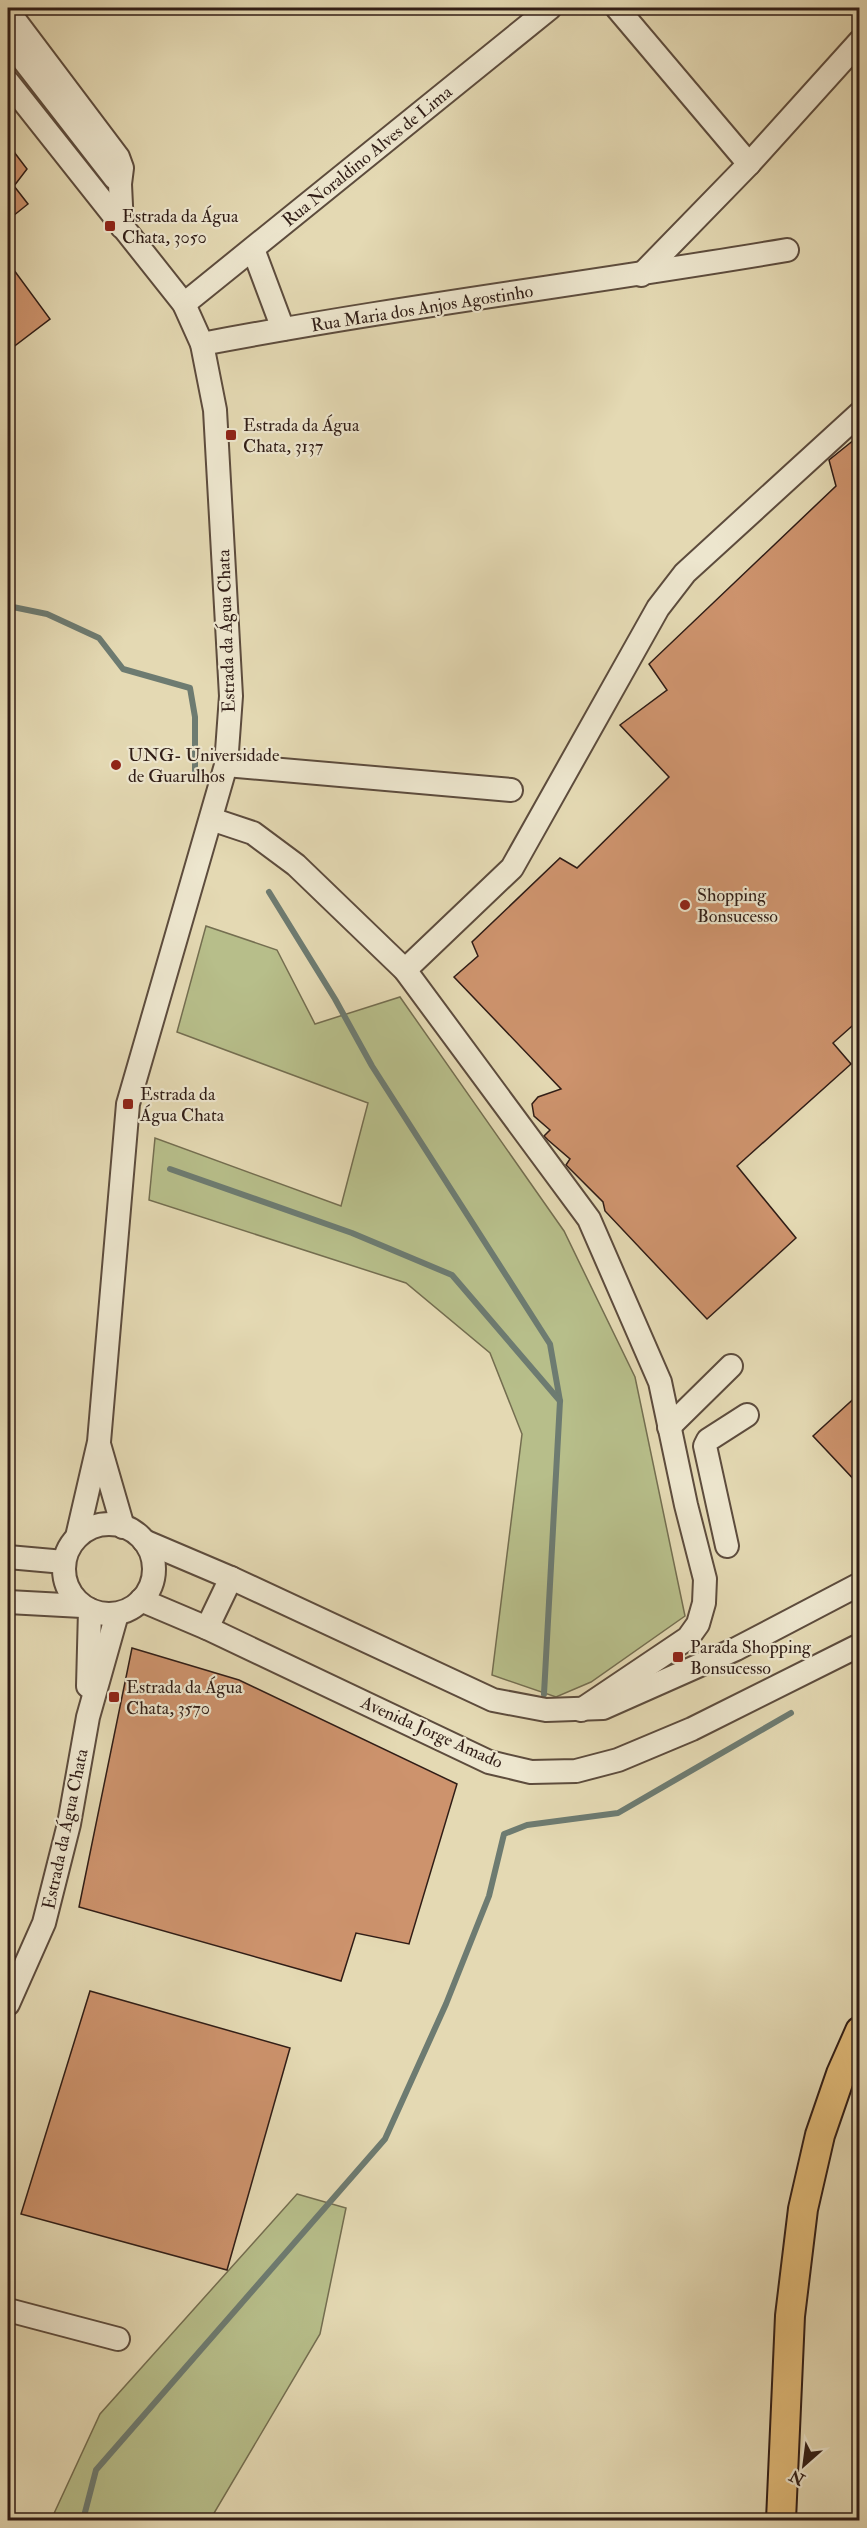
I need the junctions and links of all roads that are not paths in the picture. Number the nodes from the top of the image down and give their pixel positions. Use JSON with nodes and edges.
{"nodes":[{"id":1,"x":550,"y":8,"type":"edge"},
{"id":2,"x":617,"y":8,"type":"edge"},
{"id":3,"x":8,"y":11,"type":"edge"},
{"id":4,"x":8,"y":40,"type":"edge"},
{"id":5,"x":860,"y":41,"type":"edge"},
{"id":6,"x":8,"y":82,"type":"edge"},
{"id":7,"x":749,"y":164,"type":"junction"},
{"id":8,"x":120,"y":184,"type":"junction"},
{"id":9,"x":122,"y":227,"type":"junction"},
{"id":10,"x":253,"y":249,"type":"junction"},
{"id":11,"x":787,"y":250,"type":"dead end"},
{"id":12,"x":641,"y":275,"type":"junction"},
{"id":13,"x":184,"y":304,"type":"junction"},
{"id":14,"x":283,"y":329,"type":"junction"},
{"id":15,"x":202,"y":344,"type":"junction"},
{"id":16,"x":860,"y":413,"type":"edge"},
{"id":17,"x":226,"y":765,"type":"junction"},
{"id":18,"x":511,"y":790,"type":"dead end"},
{"id":19,"x":211,"y":819,"type":"junction"},
{"id":20,"x":405,"y":970,"type":"junction"},
{"id":21,"x":731,"y":1366,"type":"dead end"},
{"id":22,"x":747,"y":1415,"type":"dead end"},
{"id":23,"x":669,"y":1427,"type":"junction"},
{"id":24,"x":99,"y":1442,"type":"junction"},
{"id":25,"x":123,"y":1527,"type":"junction"},
{"id":26,"x":77,"y":1537,"type":"junction"},
{"id":27,"x":144,"y":1541,"type":"junction"},
{"id":28,"x":727,"y":1546,"type":"dead end"},
{"id":29,"x":9,"y":1557,"type":"edge"},
{"id":30,"x":64,"y":1562,"type":"junction"},
{"id":31,"x":231,"y":1578,"type":"junction"},
{"id":32,"x":860,"y":1584,"type":"edge"},
{"id":33,"x":141,"y":1600,"type":"junction"},
{"id":34,"x":8,"y":1602,"type":"edge"},
{"id":35,"x":86,"y":1608,"type":"junction"},
{"id":36,"x":117,"y":1614,"type":"junction"},
{"id":37,"x":207,"y":1628,"type":"junction"},
{"id":38,"x":860,"y":1645,"type":"edge"},
{"id":39,"x":581,"y":1710,"type":"junction"},
{"id":40,"x":88,"y":1717,"type":"junction"},
{"id":41,"x":8,"y":2004,"type":"edge"},
{"id":42,"x":860,"y":2031,"type":"edge"},
{"id":43,"x":860,"y":2075,"type":"edge"},
{"id":44,"x":8,"y":2310,"type":"edge"},
{"id":45,"x":118,"y":2339,"type":"dead end"},
{"id":46,"x":781,"y":2520,"type":"edge"},
{"id":47,"x":794,"y":2520,"type":"edge"}],
"edges":[{"from":1,"to":10,"type":"street","name":"Rua Noraldino Alves de Lima"},
{"from":2,"to":7,"type":"street"},
{"from":3,"to":8,"type":"street"},
{"from":4,"to":8,"type":"street"},
{"from":5,"to":7,"type":"street"},
{"from":6,"to":9,"type":"street","name":"Estrada da Água Chata"},
{"from":7,"to":12,"type":"street"},
{"from":8,"to":9,"type":"street"},
{"from":9,"to":13,"type":"street","name":"Estrada da Água Chata"},
{"from":10,"to":13,"type":"street","name":"Rua Noraldino Alves de Lima"},
{"from":10,"to":14,"type":"street"},
{"from":11,"to":12,"type":"street","name":"Rua Maria dos Anjos Agostinho"},
{"from":12,"to":14,"type":"street","name":"Rua Maria dos Anjos Agostinho"},
{"from":13,"to":15,"type":"street","name":"Estrada da Água Chata"},
{"from":14,"to":15,"type":"street","name":"Rua Maria dos Anjos Agostinho"},
{"from":15,"to":17,"type":"street","name":"Estrada da Água Chata"},
{"from":16,"to":20,"type":"street"},
{"from":17,"to":18,"type":"street"},
{"from":17,"to":19,"type":"street","name":"Estrada da Água Chata"},
{"from":19,"to":20,"type":"street"},
{"from":19,"to":24,"type":"street","name":"Estrada da Água Chata"},
{"from":20,"to":23,"type":"street"},
{"from":21,"to":23,"type":"street"},
{"from":22,"to":28,"type":"street"},
{"from":23,"to":39,"type":"street"},
{"from":24,"to":25,"type":"street","name":"Estrada da Água Chata"},
{"from":24,"to":26,"type":"street","name":"Estrada da Água Chata"},
{"from":25,"to":26,"type":"street"},
{"from":25,"to":27,"type":"street"},
{"from":26,"to":30,"type":"street"},
{"from":27,"to":31,"type":"street"},
{"from":27,"to":33,"type":"street"},
{"from":29,"to":30,"type":"street"},
{"from":30,"to":35,"type":"street"},
{"from":31,"to":37,"type":"street"},
{"from":31,"to":39,"type":"street"},
{"from":32,"to":39,"type":"street"},
{"from":33,"to":36,"type":"street"},
{"from":33,"to":37,"type":"street","name":"Avenida Jorge Amado"},
{"from":34,"to":35,"type":"street"},
{"from":35,"to":36,"type":"street"},
{"from":35,"to":40,"type":"street","name":"Estrada da Água Chata"},
{"from":36,"to":40,"type":"street","name":"Estrada da Água Chata"},
{"from":37,"to":38,"type":"street","name":"Avenida Jorge Amado"},
{"from":40,"to":41,"type":"street","name":"Estrada da Água Chata"},
{"from":42,"to":46,"type":"main road"},
{"from":43,"to":47,"type":"main road"},
{"from":44,"to":45,"type":"street"}]}
